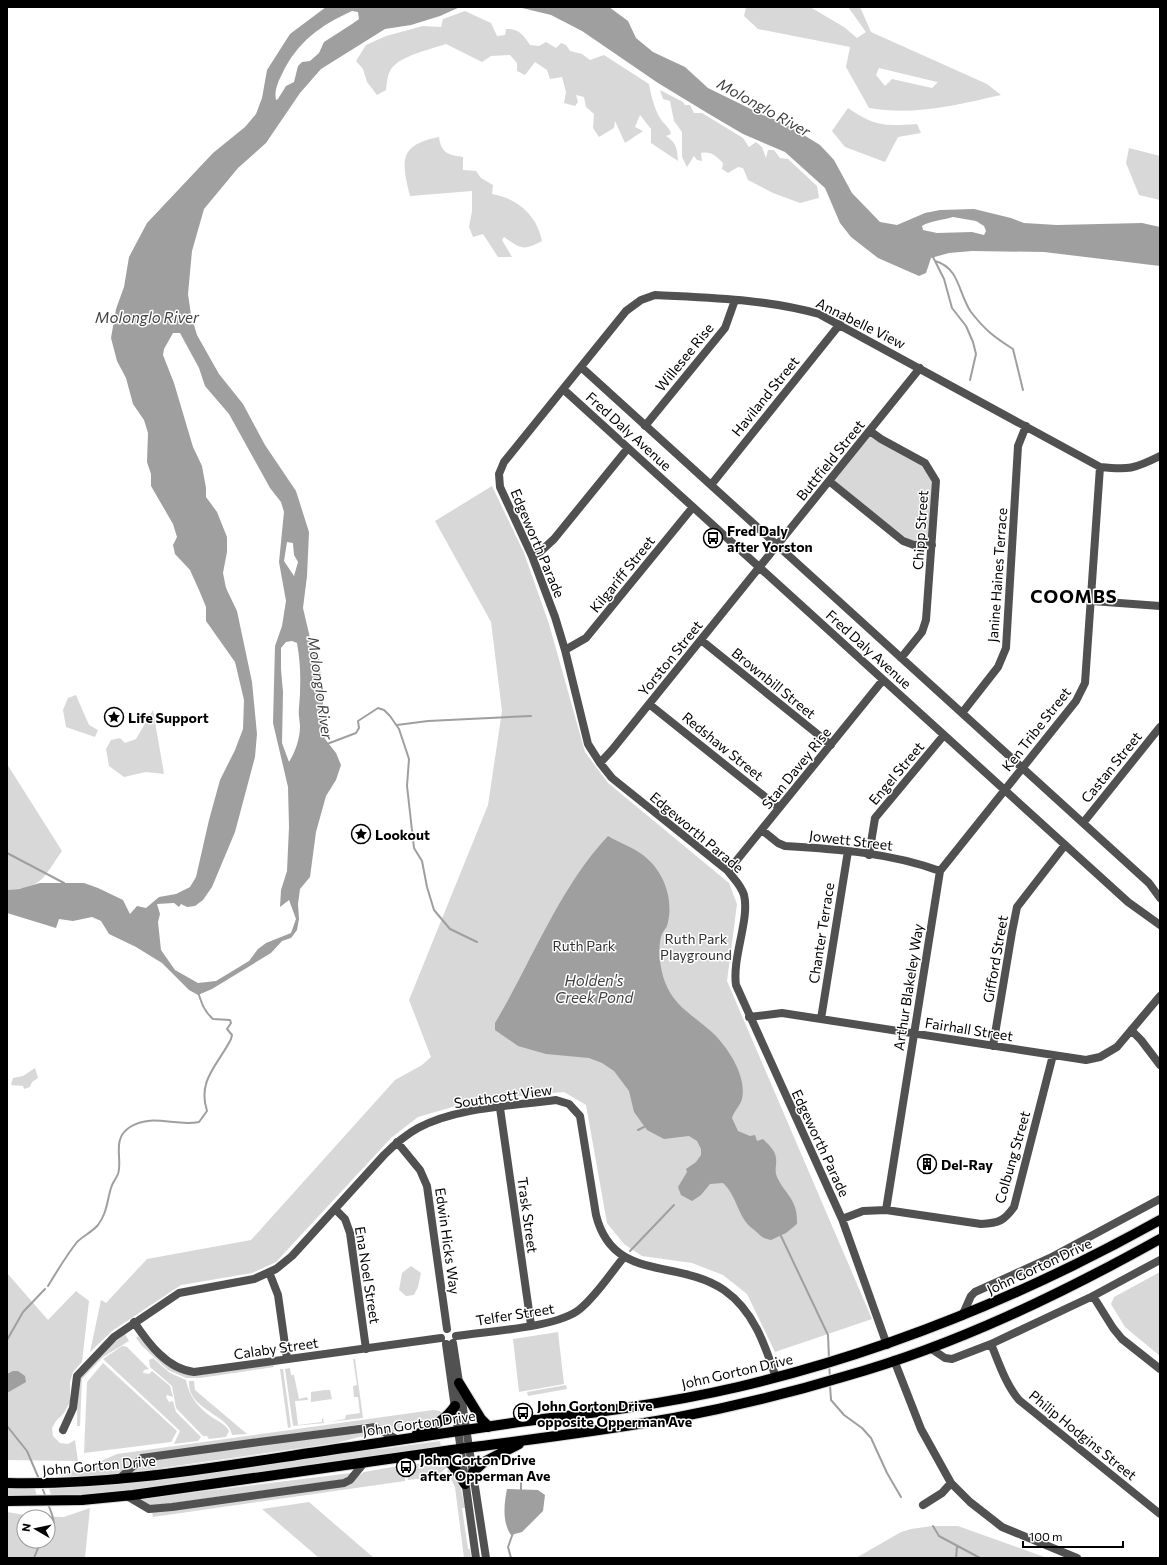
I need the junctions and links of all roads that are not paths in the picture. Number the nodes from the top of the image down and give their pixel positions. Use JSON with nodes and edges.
{"nodes":[{"id":1,"x":734,"y":300,"type":"junction"},
{"id":2,"x":840,"y":324,"type":"junction"},
{"id":3,"x":581,"y":367,"type":"junction"},
{"id":4,"x":920,"y":368,"type":"junction"},
{"id":5,"x":563,"y":388,"type":"junction"},
{"id":6,"x":645,"y":426,"type":"junction"},
{"id":7,"x":1026,"y":426,"type":"junction"},
{"id":8,"x":870,"y":430,"type":"junction"},
{"id":9,"x":628,"y":448,"type":"junction"},
{"id":10,"x":1160,"y":456,"type":"edge"},
{"id":11,"x":1100,"y":467,"type":"junction"},
{"id":12,"x":830,"y":481,"type":"junction"},
{"id":13,"x":711,"y":485,"type":"junction"},
{"id":14,"x":693,"y":507,"type":"junction"},
{"id":15,"x":932,"y":545,"type":"junction"},
{"id":16,"x":777,"y":546,"type":"junction"},
{"id":17,"x":532,"y":556,"type":"junction"},
{"id":18,"x":760,"y":567,"type":"junction"},
{"id":19,"x":1092,"y":601,"type":"junction"},
{"id":20,"x":1160,"y":606,"type":"edge"},
{"id":21,"x":701,"y":640,"type":"junction"},
{"id":22,"x":565,"y":650,"type":"junction"},
{"id":23,"x":901,"y":658,"type":"junction"},
{"id":24,"x":883,"y":680,"type":"junction"},
{"id":25,"x":649,"y":704,"type":"junction"},
{"id":26,"x":962,"y":713,"type":"junction"},
{"id":27,"x":1160,"y":727,"type":"edge"},
{"id":28,"x":944,"y":735,"type":"junction"},
{"id":29,"x":830,"y":745,"type":"junction"},
{"id":30,"x":600,"y":763,"type":"junction"},
{"id":31,"x":1022,"y":768,"type":"junction"},
{"id":32,"x":1004,"y":790,"type":"junction"},
{"id":33,"x":779,"y":808,"type":"junction"},
{"id":34,"x":1083,"y":823,"type":"junction"},
{"id":35,"x":762,"y":830,"type":"junction"},
{"id":36,"x":1065,"y":846,"type":"junction"},
{"id":37,"x":848,"y":851,"type":"junction"},
{"id":38,"x":869,"y":854,"type":"junction"},
{"id":39,"x":940,"y":871,"type":"junction"},
{"id":40,"x":728,"y":872,"type":"junction"},
{"id":41,"x":1160,"y":898,"type":"edge"},
{"id":42,"x":1160,"y":925,"type":"edge"},
{"id":43,"x":1160,"y":996,"type":"edge"},
{"id":44,"x":749,"y":1017,"type":"junction"},
{"id":45,"x":821,"y":1019,"type":"junction"},
{"id":46,"x":1131,"y":1030,"type":"junction"},
{"id":47,"x":914,"y":1033,"type":"junction"},
{"id":48,"x":993,"y":1046,"type":"junction"},
{"id":49,"x":1053,"y":1055,"type":"junction"},
{"id":50,"x":1160,"y":1065,"type":"edge"},
{"id":51,"x":500,"y":1108,"type":"junction"},
{"id":52,"x":397,"y":1142,"type":"junction"},
{"id":53,"x":1160,"y":1199,"type":"edge"},
{"id":54,"x":335,"y":1208,"type":"junction"},
{"id":55,"x":886,"y":1210,"type":"junction"},
{"id":56,"x":842,"y":1219,"type":"junction"},
{"id":57,"x":1160,"y":1220,"type":"edge"},
{"id":58,"x":1160,"y":1239,"type":"edge"},
{"id":59,"x":624,"y":1257,"type":"junction"},
{"id":60,"x":1160,"y":1260,"type":"edge"},
{"id":61,"x":269,"y":1272,"type":"junction"},
{"id":62,"x":1093,"y":1296,"type":"junction"},
{"id":63,"x":962,"y":1316,"type":"junction"},
{"id":64,"x":134,"y":1322,"type":"junction"},
{"id":65,"x":531,"y":1326,"type":"junction"},
{"id":66,"x":449,"y":1340,"type":"junction"},
{"id":67,"x":991,"y":1344,"type":"junction"},
{"id":68,"x":887,"y":1345,"type":"junction"},
{"id":69,"x":930,"y":1348,"type":"junction"},
{"id":70,"x":366,"y":1349,"type":"junction"},
{"id":71,"x":287,"y":1359,"type":"junction"},
{"id":72,"x":894,"y":1360,"type":"junction"},
{"id":73,"x":1160,"y":1369,"type":"edge"},
{"id":74,"x":776,"y":1378,"type":"junction"},
{"id":75,"x":459,"y":1383,"type":"junction"},
{"id":76,"x":455,"y":1406,"type":"junction"},
{"id":77,"x":489,"y":1427,"type":"junction"},
{"id":78,"x":63,"y":1430,"type":"dead end"},
{"id":79,"x":462,"y":1431,"type":"junction"},
{"id":80,"x":409,"y":1439,"type":"junction"},
{"id":81,"x":398,"y":1440,"type":"junction"},
{"id":82,"x":524,"y":1440,"type":"junction"},
{"id":83,"x":465,"y":1449,"type":"junction"},
{"id":84,"x":440,"y":1452,"type":"junction"},
{"id":85,"x":364,"y":1463,"type":"junction"},
{"id":86,"x":473,"y":1472,"type":"junction"},
{"id":87,"x":119,"y":1479,"type":"junction"},
{"id":88,"x":7,"y":1483,"type":"edge"},
{"id":89,"x":951,"y":1483,"type":"junction"},
{"id":90,"x":466,"y":1484,"type":"junction"},
{"id":91,"x":127,"y":1496,"type":"junction"},
{"id":92,"x":7,"y":1501,"type":"edge"},
{"id":93,"x":923,"y":1505,"type":"dead end"},
{"id":94,"x":1160,"y":1514,"type":"edge"},
{"id":95,"x":476,"y":1558,"type":"edge"},
{"id":96,"x":486,"y":1558,"type":"edge"},
{"id":97,"x":1077,"y":1558,"type":"edge"}],
"edges":[{"from":1,"to":2,"type":"street","name":"Annabelle View"},
{"from":1,"to":3,"type":"street","name":"Annabelle View"},
{"from":1,"to":6,"type":"street","name":"Willesee Rise"},
{"from":2,"to":4,"type":"street","name":"Annabelle View"},
{"from":2,"to":13,"type":"street","name":"Haviland Street"},
{"from":3,"to":5,"type":"street","name":"Annabelle View"},
{"from":3,"to":6,"type":"street","name":"Fred Daly Avenue"},
{"from":4,"to":7,"type":"street","name":"Annabelle View"},
{"from":4,"to":8,"type":"street","name":"Buttfield Street"},
{"from":5,"to":9,"type":"street","name":"Fred Daly Avenue"},
{"from":5,"to":17,"type":"street","name":"Edgeworth Parade"},
{"from":6,"to":13,"type":"street","name":"Fred Daly Avenue"},
{"from":7,"to":11,"type":"street","name":"Annabelle View"},
{"from":7,"to":26,"type":"street","name":"Janine Haines Terrace"},
{"from":8,"to":12,"type":"street","name":"Buttfield Street"},
{"from":8,"to":15,"type":"street","name":"Chipp Street"},
{"from":9,"to":14,"type":"street","name":"Fred Daly Avenue"},
{"from":9,"to":17,"type":"street"},
{"from":10,"to":11,"type":"street","name":"Annabelle View"},
{"from":11,"to":19,"type":"street","name":"Ken Tribe Street"},
{"from":12,"to":15,"type":"street"},
{"from":12,"to":16,"type":"street","name":"Buttfield Street"},
{"from":13,"to":16,"type":"street","name":"Fred Daly Avenue"},
{"from":14,"to":18,"type":"street","name":"Fred Daly Avenue"},
{"from":14,"to":22,"type":"street","name":"Kilgariff Street"},
{"from":15,"to":23,"type":"street","name":"Chipp Street"},
{"from":16,"to":18,"type":"street","name":"Buttfield Street"},
{"from":16,"to":23,"type":"street","name":"Fred Daly Avenue"},
{"from":17,"to":22,"type":"street","name":"Edgeworth Parade"},
{"from":18,"to":21,"type":"street","name":"Yorston Street"},
{"from":18,"to":24,"type":"street","name":"Fred Daly Avenue"},
{"from":19,"to":20,"type":"street"},
{"from":19,"to":31,"type":"street","name":"Ken Tribe Street"},
{"from":21,"to":25,"type":"street","name":"Yorston Street"},
{"from":21,"to":29,"type":"street","name":"Brownbill Street"},
{"from":22,"to":30,"type":"street","name":"Edgeworth Parade"},
{"from":23,"to":26,"type":"street","name":"Fred Daly Avenue"},
{"from":24,"to":28,"type":"street","name":"Fred Daly Avenue"},
{"from":24,"to":29,"type":"street","name":"Stan Davey Rise"},
{"from":25,"to":30,"type":"street","name":"Yorston Street"},
{"from":25,"to":33,"type":"street","name":"Redshaw Street"},
{"from":26,"to":31,"type":"street","name":"Fred Daly Avenue"},
{"from":27,"to":34,"type":"street","name":"Castan Street"},
{"from":28,"to":32,"type":"street","name":"Fred Daly Avenue"},
{"from":28,"to":38,"type":"street","name":"Engel Street"},
{"from":29,"to":33,"type":"street","name":"Stan Davey Rise"},
{"from":30,"to":40,"type":"street","name":"Edgeworth Parade"},
{"from":31,"to":32,"type":"street","name":"Ken Tribe Street"},
{"from":31,"to":34,"type":"street","name":"Fred Daly Avenue"},
{"from":32,"to":36,"type":"street","name":"Fred Daly Avenue"},
{"from":32,"to":39,"type":"street","name":"Arthur Blakeley Way"},
{"from":33,"to":35,"type":"street","name":"Stan Davey Rise"},
{"from":34,"to":41,"type":"street","name":"Fred Daly Avenue"},
{"from":35,"to":37,"type":"street","name":"Jowett Street"},
{"from":35,"to":40,"type":"street","name":"Stan Davey Rise"},
{"from":36,"to":42,"type":"street","name":"Fred Daly Avenue"},
{"from":36,"to":48,"type":"street","name":"Gifford Street"},
{"from":37,"to":38,"type":"street","name":"Jowett Street"},
{"from":37,"to":45,"type":"street","name":"Chanter Terrace"},
{"from":38,"to":39,"type":"street","name":"Jowett Street"},
{"from":39,"to":47,"type":"street","name":"Arthur Blakeley Way"},
{"from":40,"to":44,"type":"street","name":"Edgeworth Parade"},
{"from":43,"to":46,"type":"street","name":"Fairhall Street"},
{"from":44,"to":45,"type":"street","name":"Fairhall Street"},
{"from":44,"to":56,"type":"street","name":"Edgeworth Parade"},
{"from":45,"to":47,"type":"street","name":"Fairhall Street"},
{"from":46,"to":49,"type":"street","name":"Fairhall Street"},
{"from":46,"to":50,"type":"street"},
{"from":47,"to":48,"type":"street","name":"Fairhall Street"},
{"from":47,"to":55,"type":"street","name":"Arthur Blakeley Way"},
{"from":48,"to":49,"type":"street","name":"Fairhall Street"},
{"from":49,"to":55,"type":"street","name":"Colbung Street"},
{"from":51,"to":52,"type":"street","name":"Southcott View"},
{"from":51,"to":59,"type":"street","name":"Southcott View"},
{"from":51,"to":65,"type":"street","name":"Trask Street"},
{"from":52,"to":54,"type":"street","name":"Southcott View"},
{"from":52,"to":66,"type":"street","name":"Edwin Hicks Way"},
{"from":53,"to":63,"type":"street"},
{"from":54,"to":61,"type":"street","name":"Southcott View"},
{"from":54,"to":70,"type":"street","name":"Ena Noel Street"},
{"from":55,"to":56,"type":"street","name":"Colbung Street"},
{"from":56,"to":68,"type":"street","name":"Edgeworth Parade"},
{"from":57,"to":63,"type":"main road","name":"John Gorton Drive"},
{"from":58,"to":69,"type":"main road"},
{"from":59,"to":65,"type":"street","name":"Telfer Street"},
{"from":59,"to":74,"type":"street","name":"Southcott View"},
{"from":60,"to":62,"type":"street"},
{"from":61,"to":64,"type":"street","name":"Southcott View"},
{"from":61,"to":71,"type":"street"},
{"from":62,"to":67,"type":"street"},
{"from":62,"to":73,"type":"street"},
{"from":63,"to":68,"type":"main road","name":"John Gorton Drive"},
{"from":64,"to":71,"type":"street","name":"Calaby Street"},
{"from":64,"to":78,"type":"street","name":"Southcott View"},
{"from":65,"to":66,"type":"street","name":"Telfer Street"},
{"from":66,"to":70,"type":"street","name":"Calaby Street"},
{"from":66,"to":75,"type":"street"},
{"from":66,"to":76,"type":"street"},
{"from":67,"to":69,"type":"street"},
{"from":67,"to":94,"type":"street","name":"Philip Hodgins Street"},
{"from":68,"to":74,"type":"main road","name":"John Gorton Drive"},
{"from":69,"to":72,"type":"main road"},
{"from":70,"to":71,"type":"street","name":"Calaby Street"},
{"from":72,"to":82,"type":"main road"},
{"from":72,"to":89,"type":"street"},
{"from":74,"to":77,"type":"main road","name":"John Gorton Drive"},
{"from":75,"to":77,"type":"main road"},
{"from":75,"to":79,"type":"street"},
{"from":76,"to":79,"type":"street"},
{"from":76,"to":80,"type":"main road"},
{"from":77,"to":79,"type":"main road","name":"John Gorton Drive"},
{"from":79,"to":80,"type":"main road","name":"John Gorton Drive"},
{"from":79,"to":83,"type":"street"},
{"from":80,"to":81,"type":"main road","name":"John Gorton Drive"},
{"from":81,"to":87,"type":"main road","name":"John Gorton Drive"},
{"from":81,"to":87,"type":"street"},
{"from":82,"to":83,"type":"main road"},
{"from":82,"to":86,"type":"main road"},
{"from":83,"to":84,"type":"main road"},
{"from":83,"to":86,"type":"street"},
{"from":83,"to":90,"type":"street"},
{"from":84,"to":85,"type":"main road"},
{"from":84,"to":90,"type":"main road"},
{"from":85,"to":91,"type":"main road"},
{"from":85,"to":91,"type":"street"},
{"from":86,"to":96,"type":"street"},
{"from":87,"to":88,"type":"main road","name":"John Gorton Drive"},
{"from":89,"to":93,"type":"street"},
{"from":89,"to":97,"type":"street"},
{"from":90,"to":95,"type":"street"},
{"from":91,"to":92,"type":"main road"}]}
